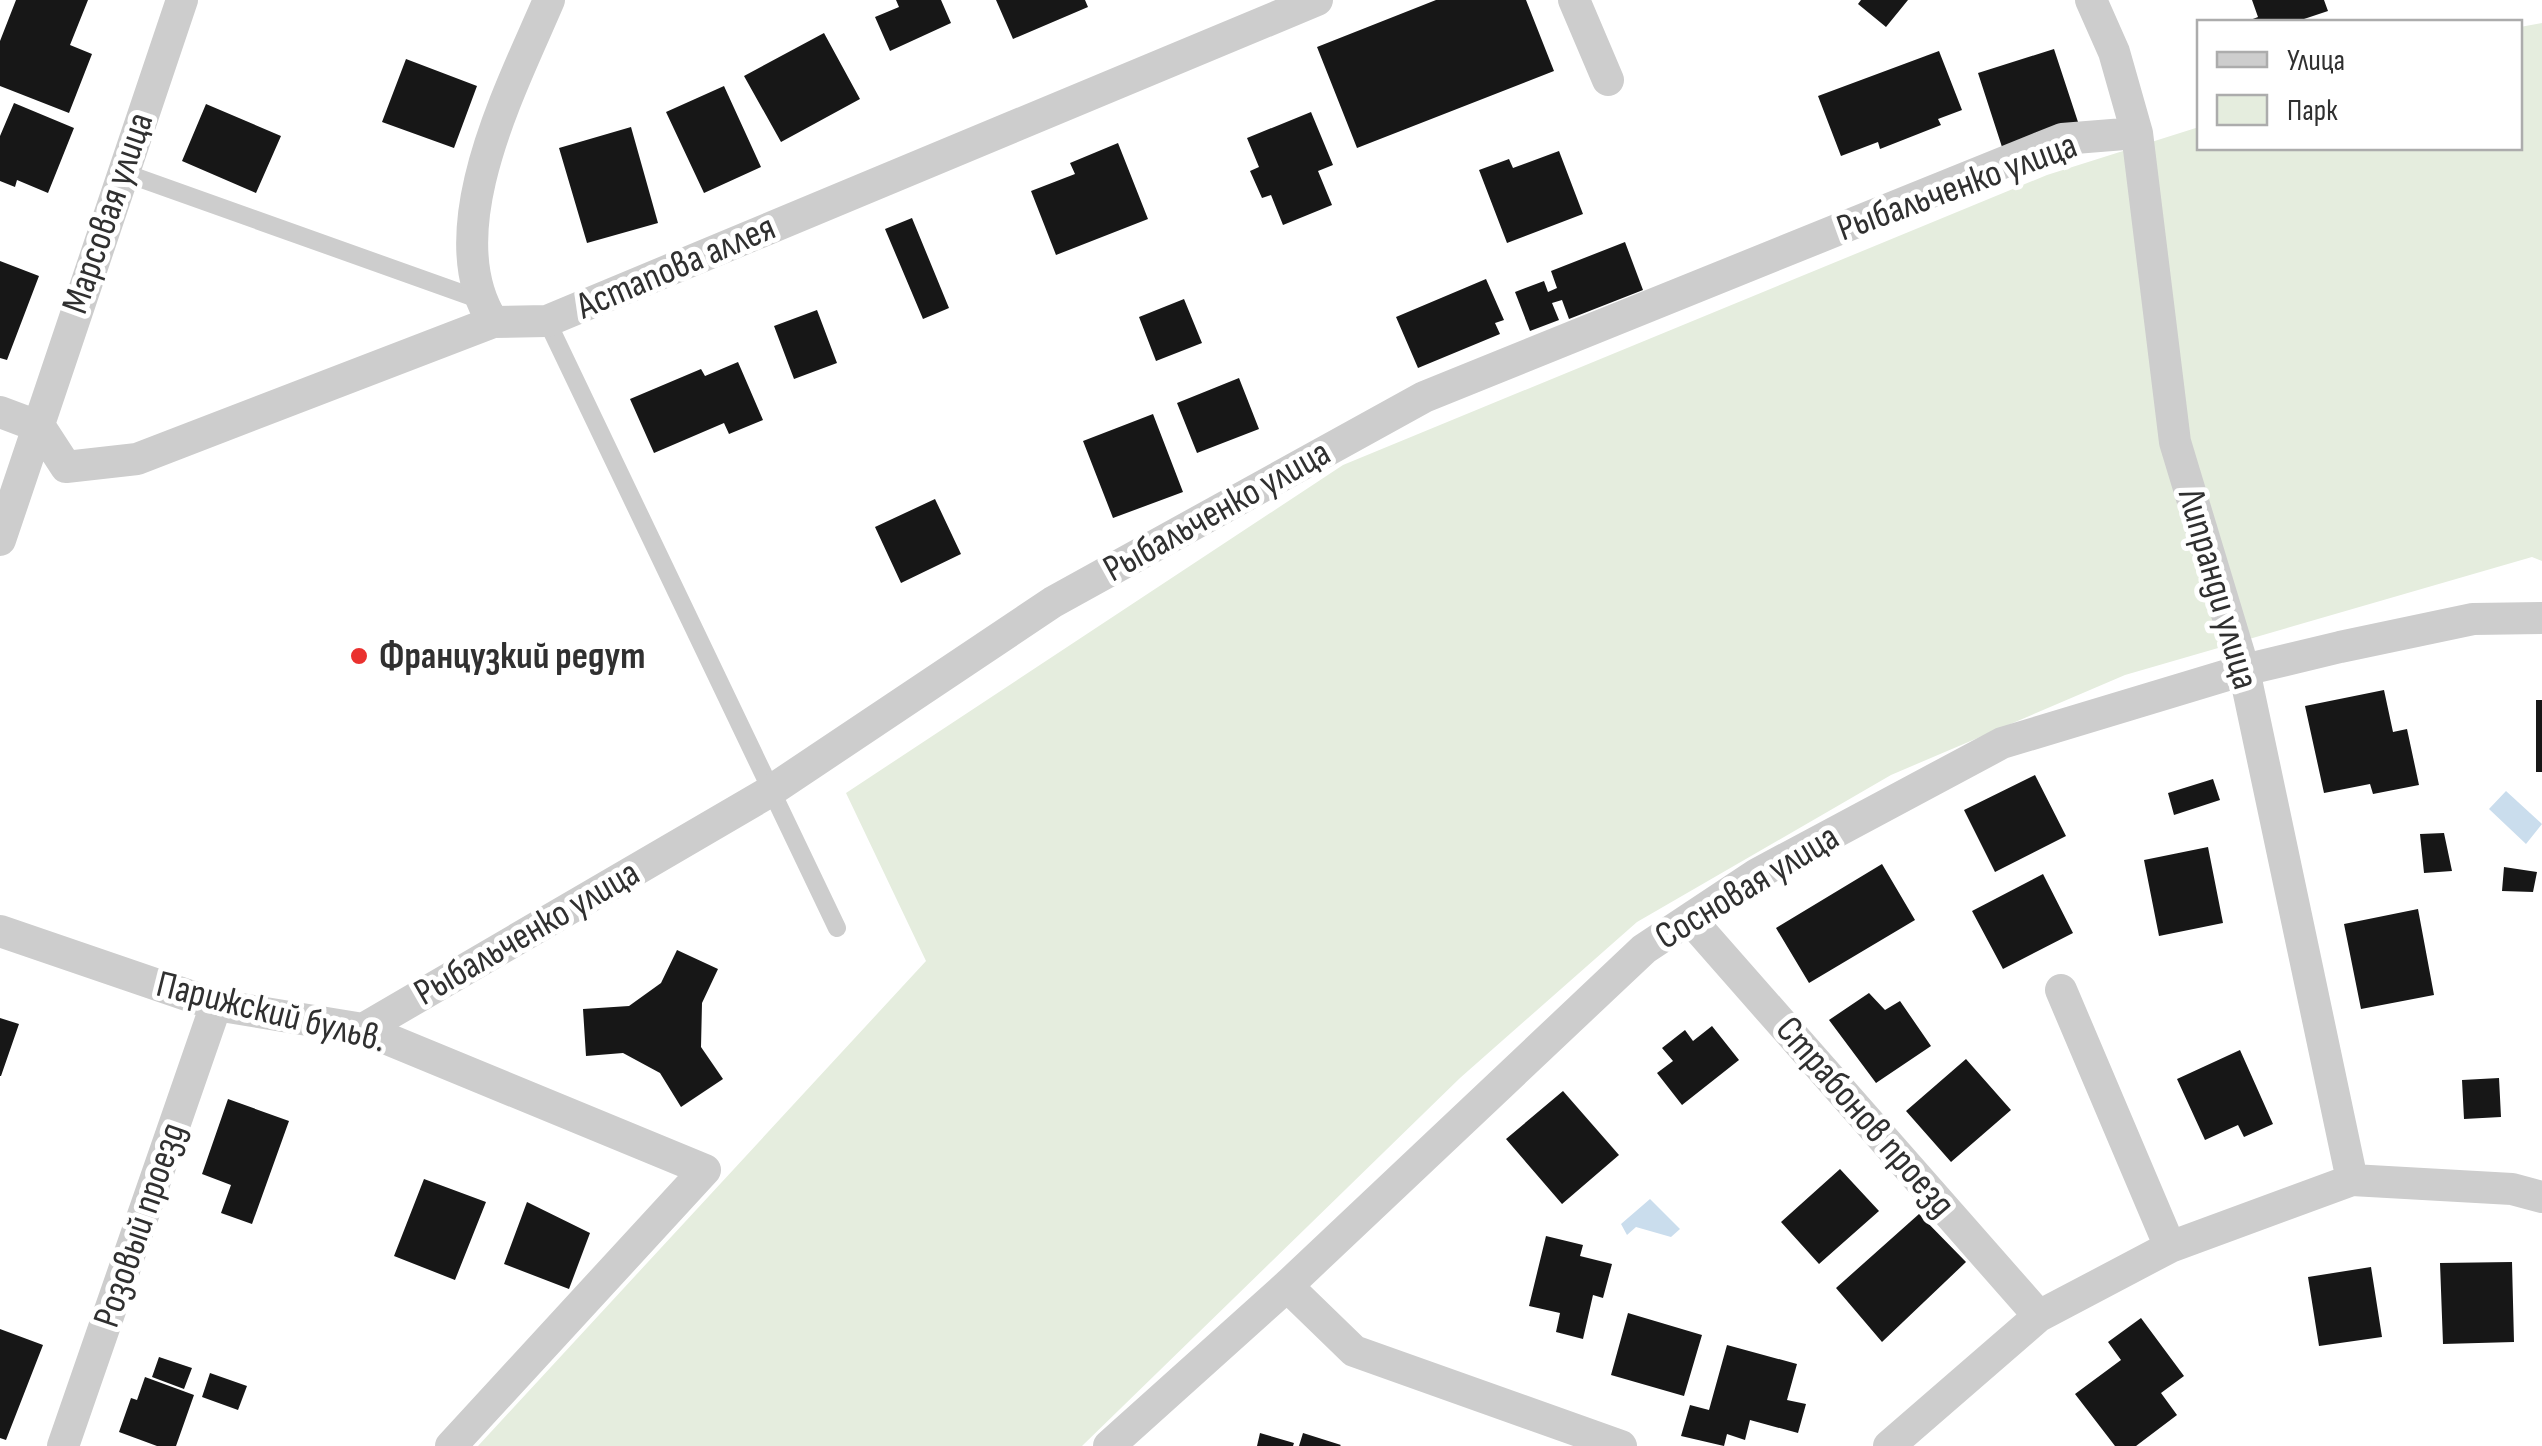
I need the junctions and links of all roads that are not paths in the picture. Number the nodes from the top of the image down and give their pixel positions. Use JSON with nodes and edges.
{"nodes":[{"id":1,"x":182,"y":0,"type":"edge"},
{"id":2,"x":549,"y":0,"type":"edge"},
{"id":3,"x":1317,"y":0,"type":"edge"},
{"id":4,"x":1574,"y":0,"type":"edge"},
{"id":5,"x":2091,"y":0,"type":"edge"},
{"id":6,"x":1608,"y":80,"type":"dead end"},
{"id":7,"x":2137,"y":133,"type":"junction"},
{"id":8,"x":122,"y":172,"type":"junction"},
{"id":9,"x":486,"y":311,"type":"junction"},
{"id":10,"x":546,"y":321,"type":"junction"},
{"id":11,"x":0,"y":412,"type":"edge"},
{"id":12,"x":40,"y":427,"type":"junction"},
{"id":13,"x":0,"y":540,"type":"edge"},
{"id":14,"x":2542,"y":618,"type":"edge"},
{"id":15,"x":2244,"y":670,"type":"junction"},
{"id":16,"x":769,"y":792,"type":"junction"},
{"id":17,"x":1690,"y":919,"type":"junction"},
{"id":18,"x":837,"y":928,"type":"dead end"},
{"id":19,"x":0,"y":930,"type":"edge"},
{"id":20,"x":2061,"y":990,"type":"dead end"},
{"id":21,"x":216,"y":1004,"type":"junction"},
{"id":22,"x":363,"y":1029,"type":"junction"},
{"id":23,"x":2352,"y":1180,"type":"junction"},
{"id":24,"x":2542,"y":1197,"type":"edge"},
{"id":25,"x":2170,"y":1247,"type":"junction"},
{"id":26,"x":1286,"y":1286,"type":"junction"},
{"id":27,"x":2039,"y":1316,"type":"junction"},
{"id":28,"x":63,"y":1446,"type":"edge"},
{"id":29,"x":452,"y":1446,"type":"edge"},
{"id":30,"x":1109,"y":1446,"type":"edge"},
{"id":31,"x":1621,"y":1446,"type":"edge"},
{"id":32,"x":1889,"y":1446,"type":"edge"}],
"edges":[{"from":1,"to":8,"type":"street","name":"Марсовая улица"},
{"from":2,"to":9,"type":"street"},
{"from":3,"to":10,"type":"street","name":"Астапова аллея"},
{"from":4,"to":6,"type":"street"},
{"from":5,"to":7,"type":"street","name":"Липранди улица"},
{"from":7,"to":15,"type":"street","name":"Липранди улица"},
{"from":7,"to":16,"type":"street","name":"Рыбальченко улица"},
{"from":8,"to":9,"type":"lane"},
{"from":8,"to":12,"type":"street","name":"Марсовая улица"},
{"from":9,"to":10,"type":"street","name":"Астапова аллея"},
{"from":9,"to":12,"type":"street","name":"Астапова аллея"},
{"from":10,"to":16,"type":"lane"},
{"from":11,"to":12,"type":"street"},
{"from":12,"to":13,"type":"street"},
{"from":14,"to":15,"type":"street","name":"Сосновая улица"},
{"from":15,"to":17,"type":"street","name":"Сосновая улица"},
{"from":15,"to":23,"type":"street","name":"Липранди улица"},
{"from":16,"to":18,"type":"lane"},
{"from":16,"to":22,"type":"street","name":"Рыбальченко улица"},
{"from":17,"to":26,"type":"street","name":"Сосновая улица"},
{"from":17,"to":27,"type":"street","name":"Страбонов проезд"},
{"from":19,"to":21,"type":"street","name":"Парижский бульв."},
{"from":20,"to":25,"type":"street"},
{"from":21,"to":22,"type":"street","name":"Парижский бульв."},
{"from":21,"to":28,"type":"street","name":"Розовый проезд"},
{"from":22,"to":29,"type":"street","name":"Парижский бульв."},
{"from":23,"to":24,"type":"street"},
{"from":23,"to":25,"type":"street"},
{"from":25,"to":27,"type":"street"},
{"from":26,"to":30,"type":"street","name":"Сосновая улица"},
{"from":26,"to":31,"type":"street"},
{"from":27,"to":32,"type":"street"}]}
